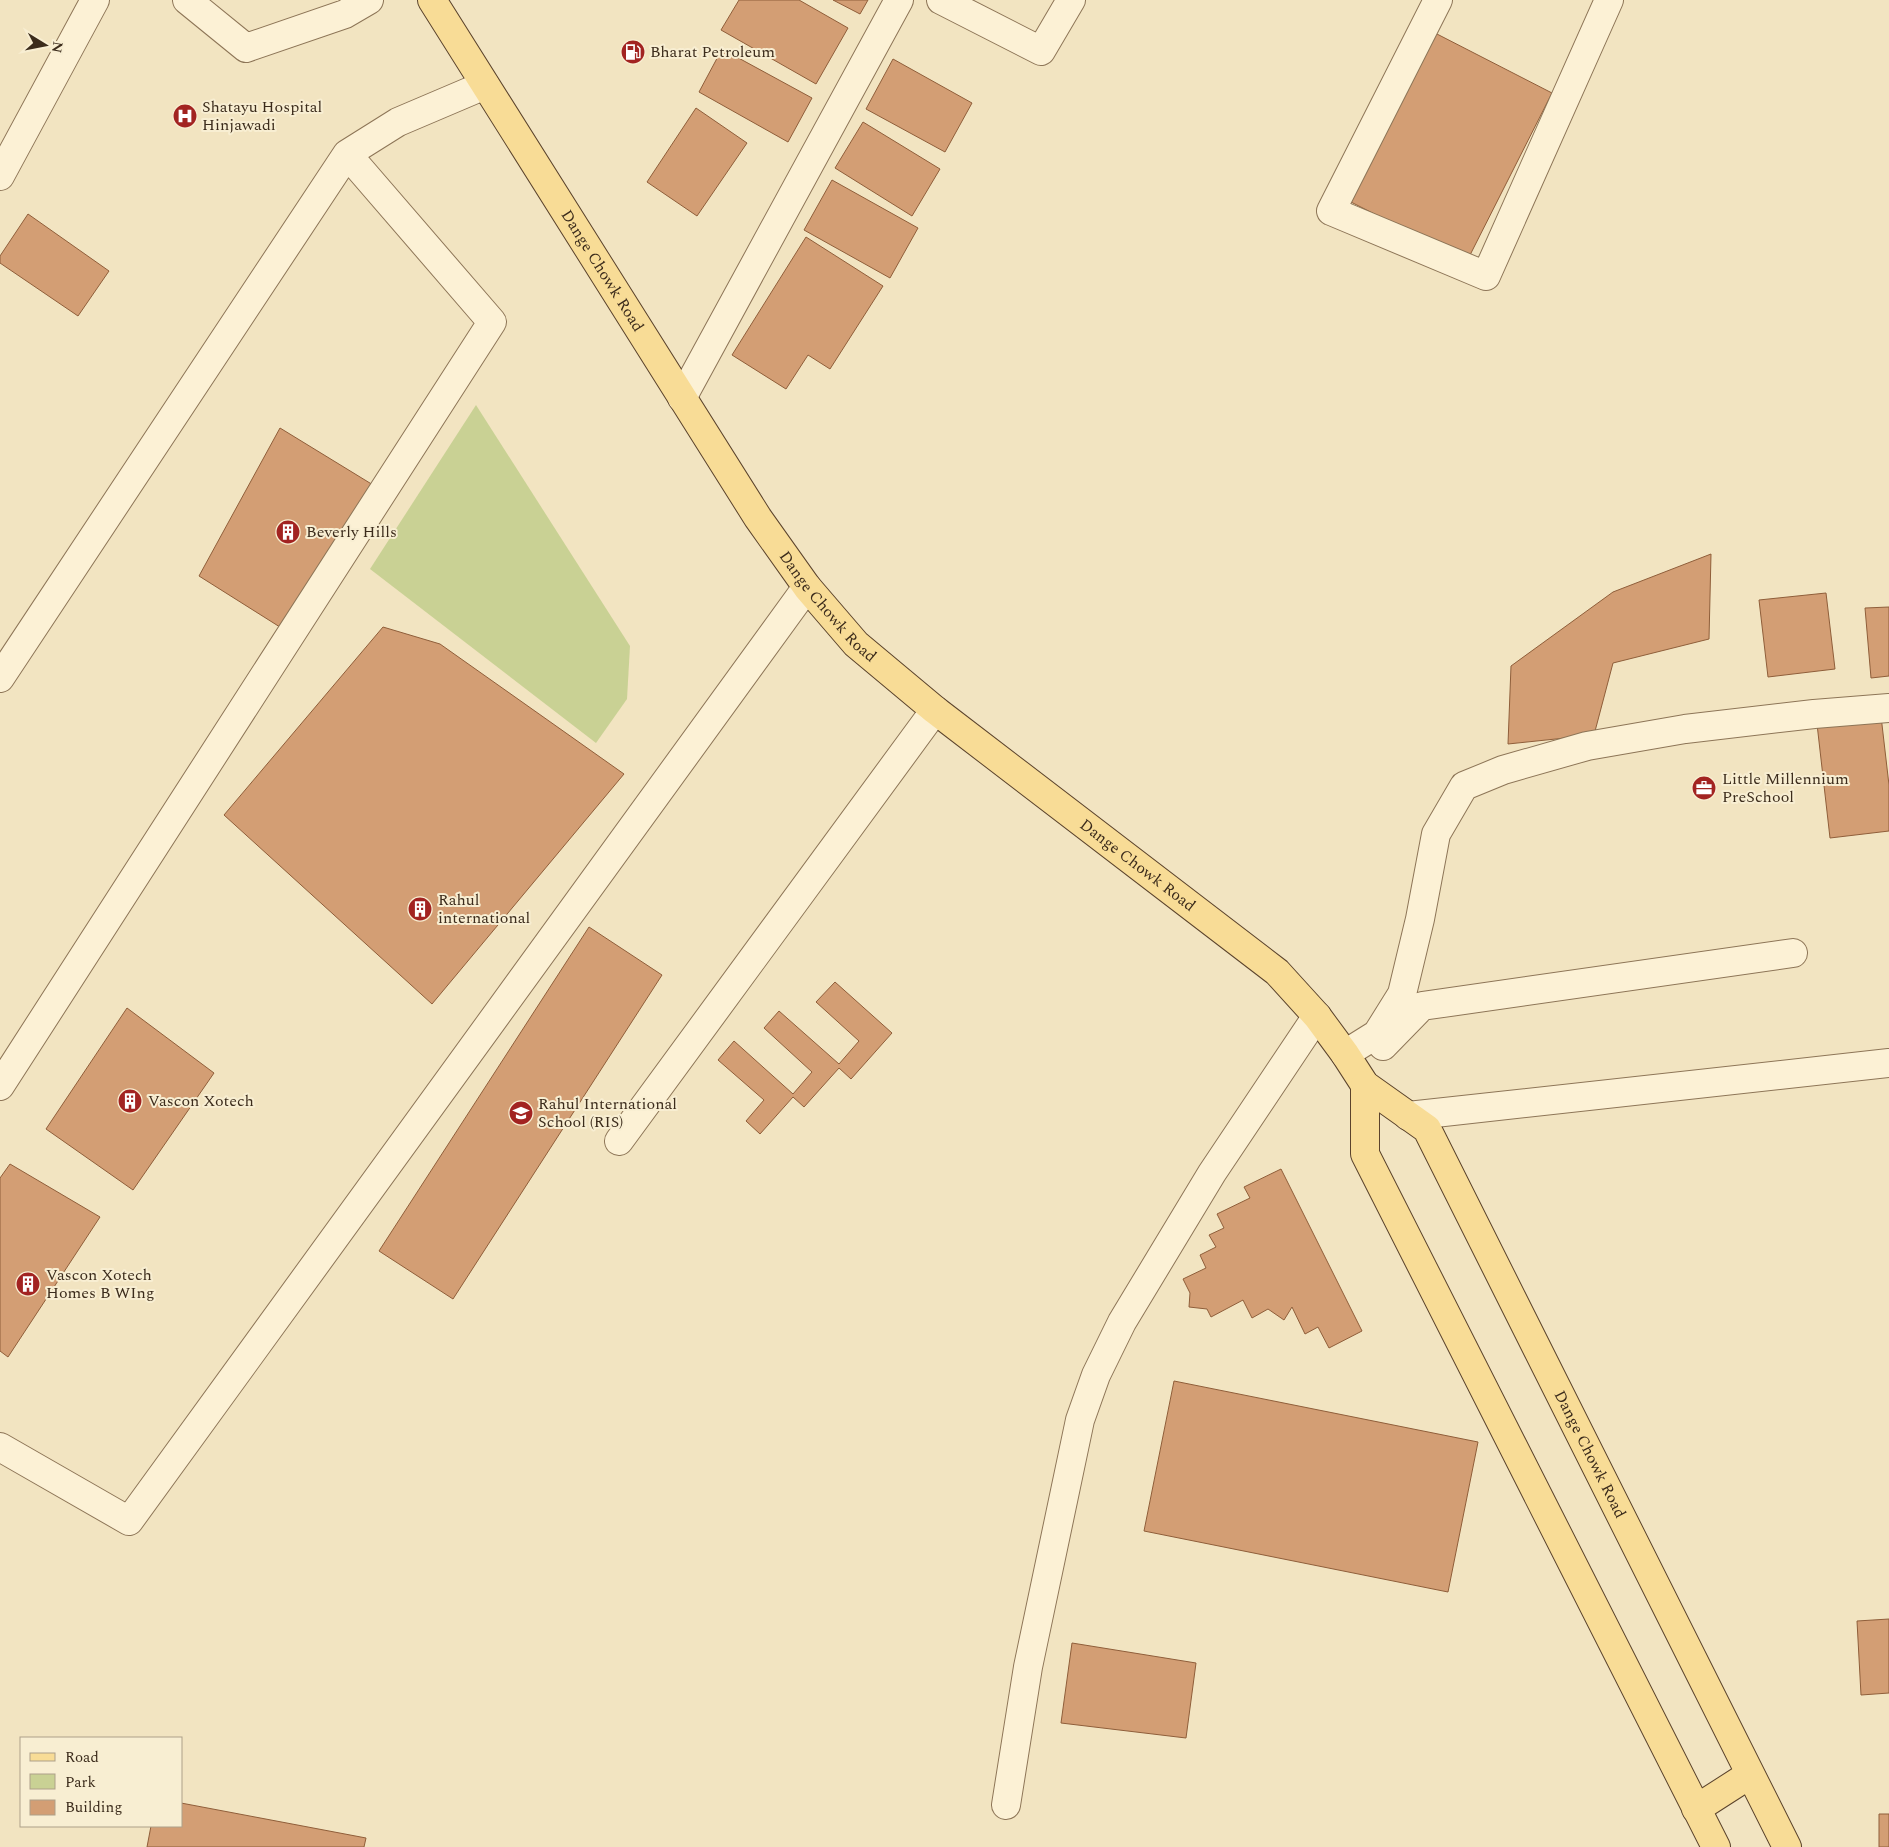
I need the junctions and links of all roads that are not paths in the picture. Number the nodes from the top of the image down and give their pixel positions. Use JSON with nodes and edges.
{"nodes":[{"id":1,"x":95,"y":0,"type":"edge"},
{"id":2,"x":188,"y":0,"type":"edge"},
{"id":3,"x":370,"y":0,"type":"edge"},
{"id":4,"x":432,"y":0,"type":"edge"},
{"id":5,"x":899,"y":0,"type":"edge"},
{"id":6,"x":941,"y":0,"type":"edge"},
{"id":7,"x":1071,"y":0,"type":"edge"},
{"id":8,"x":1438,"y":0,"type":"edge"},
{"id":9,"x":1609,"y":0,"type":"edge"},
{"id":10,"x":486,"y":85,"type":"junction"},
{"id":11,"x":347,"y":154,"type":"junction"},
{"id":12,"x":0,"y":176,"type":"edge"},
{"id":13,"x":682,"y":398,"type":"junction"},
{"id":14,"x":807,"y":587,"type":"junction"},
{"id":15,"x":0,"y":678,"type":"edge"},
{"id":16,"x":1889,"y":708,"type":"edge"},
{"id":17,"x":935,"y":710,"type":"junction"},
{"id":18,"x":1793,"y":953,"type":"dead end"},
{"id":19,"x":1317,"y":1016,"type":"junction"},
{"id":20,"x":1889,"y":1063,"type":"edge"},
{"id":21,"x":1356,"y":1070,"type":"junction"},
{"id":22,"x":0,"y":1086,"type":"edge"},
{"id":23,"x":1408,"y":1116,"type":"junction"},
{"id":24,"x":619,"y":1141,"type":"dead end"},
{"id":25,"x":10,"y":1453,"type":"edge"},
{"id":26,"x":1749,"y":1775,"type":"junction"},
{"id":27,"x":1006,"y":1805,"type":"dead end"},
{"id":28,"x":1696,"y":1809,"type":"junction"},
{"id":29,"x":1716,"y":1847,"type":"edge"},
{"id":30,"x":1787,"y":1847,"type":"edge"}],
"edges":[{"from":1,"to":12,"type":"street"},
{"from":2,"to":3,"type":"street"},
{"from":4,"to":10,"type":"main road","name":"Dange Chowk Road"},
{"from":5,"to":13,"type":"street"},
{"from":6,"to":7,"type":"street"},
{"from":8,"to":9,"type":"street"},
{"from":10,"to":11,"type":"street"},
{"from":10,"to":13,"type":"main road","name":"Dange Chowk Road"},
{"from":11,"to":15,"type":"street"},
{"from":11,"to":22,"type":"street"},
{"from":13,"to":14,"type":"main road","name":"Dange Chowk Road"},
{"from":14,"to":17,"type":"main road","name":"Dange Chowk Road"},
{"from":14,"to":25,"type":"street"},
{"from":16,"to":21,"type":"street"},
{"from":17,"to":19,"type":"main road","name":"Dange Chowk Road"},
{"from":17,"to":24,"type":"street"},
{"from":18,"to":21,"type":"street"},
{"from":19,"to":21,"type":"main road","name":"Dange Chowk Road"},
{"from":19,"to":27,"type":"street"},
{"from":20,"to":23,"type":"street"},
{"from":21,"to":23,"type":"main road","name":"Dange Chowk Road"},
{"from":21,"to":28,"type":"main road"},
{"from":23,"to":26,"type":"main road","name":"Dange Chowk Road"},
{"from":26,"to":28,"type":"main road"},
{"from":26,"to":30,"type":"main road","name":"Dange Chowk Road"},
{"from":28,"to":29,"type":"main road"}]}
